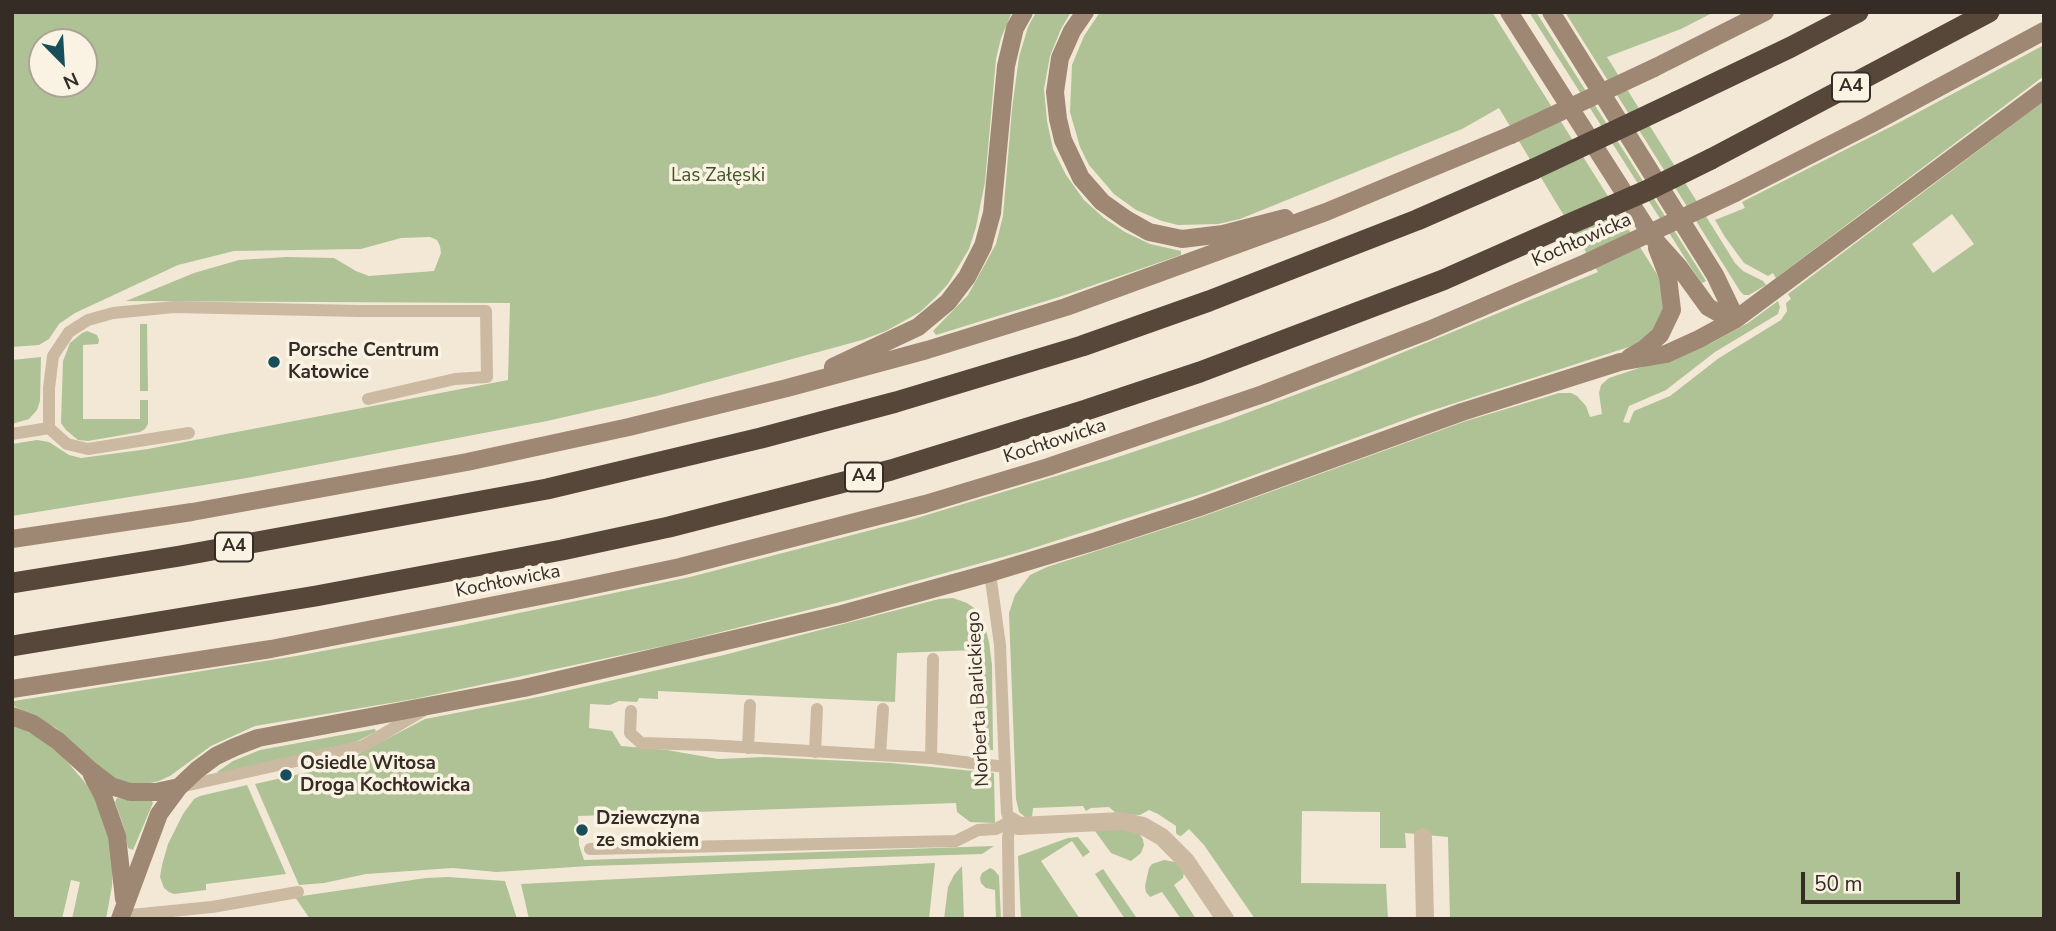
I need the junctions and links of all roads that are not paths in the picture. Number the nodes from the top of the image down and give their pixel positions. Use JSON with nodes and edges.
{"nodes":[{"id":1,"x":1024,"y":12,"type":"edge"},
{"id":2,"x":1085,"y":12,"type":"edge"},
{"id":3,"x":1509,"y":12,"type":"edge"},
{"id":4,"x":1550,"y":12,"type":"edge"},
{"id":5,"x":1765,"y":12,"type":"edge"},
{"id":6,"x":1858,"y":12,"type":"edge"},
{"id":7,"x":1989,"y":12,"type":"edge"},
{"id":8,"x":2044,"y":31,"type":"edge"},
{"id":9,"x":2044,"y":90,"type":"edge"},
{"id":10,"x":1326,"y":212,"type":"junction"},
{"id":11,"x":1653,"y":238,"type":"junction"},
{"id":12,"x":1735,"y":319,"type":"junction"},
{"id":13,"x":1620,"y":362,"type":"junction"},
{"id":14,"x":788,"y":388,"type":"junction"},
{"id":15,"x":368,"y":399,"type":"dead end"},
{"id":16,"x":49,"y":428,"type":"junction"},
{"id":17,"x":190,"y":433,"type":"dead end"},
{"id":18,"x":12,"y":434,"type":"edge"},
{"id":19,"x":12,"y":539,"type":"edge"},
{"id":20,"x":990,"y":573,"type":"junction"},
{"id":21,"x":12,"y":583,"type":"edge"},
{"id":22,"x":22,"y":645,"type":"edge"},
{"id":23,"x":933,"y":659,"type":"dead end"},
{"id":24,"x":12,"y":690,"type":"edge"},
{"id":25,"x":750,"y":705,"type":"dead end"},
{"id":26,"x":431,"y":706,"type":"junction"},
{"id":27,"x":817,"y":709,"type":"dead end"},
{"id":28,"x":883,"y":709,"type":"dead end"},
{"id":29,"x":632,"y":711,"type":"dead end"},
{"id":30,"x":12,"y":716,"type":"edge"},
{"id":31,"x":748,"y":748,"type":"junction"},
{"id":32,"x":815,"y":752,"type":"junction"},
{"id":33,"x":880,"y":755,"type":"junction"},
{"id":34,"x":932,"y":758,"type":"junction"},
{"id":35,"x":1005,"y":767,"type":"junction"},
{"id":36,"x":90,"y":770,"type":"junction"},
{"id":37,"x":179,"y":787,"type":"junction"},
{"id":38,"x":1012,"y":821,"type":"junction"},
{"id":39,"x":1423,"y":837,"type":"dead end"},
{"id":40,"x":590,"y":849,"type":"dead end"},
{"id":41,"x":298,"y":892,"type":"dead end"},
{"id":42,"x":212,"y":907,"type":"junction"},
{"id":43,"x":122,"y":913,"type":"edge"},
{"id":44,"x":220,"y":919,"type":"edge"},
{"id":45,"x":1009,"y":919,"type":"edge"},
{"id":46,"x":1225,"y":919,"type":"edge"},
{"id":47,"x":1425,"y":919,"type":"edge"}],
"edges":[{"from":1,"to":14,"type":"street"},
{"from":2,"to":10,"type":"street"},
{"from":3,"to":11,"type":"street"},
{"from":4,"to":12,"type":"street"},
{"from":5,"to":10,"type":"street","bridge":true},
{"from":6,"to":21,"type":"highway","number":"A4","bridge":true},
{"from":7,"to":22,"type":"highway","number":"A4","bridge":true},
{"from":8,"to":24,"type":"street","name":"Kochłowicka","bridge":true},
{"from":9,"to":12,"type":"street"},
{"from":10,"to":14,"type":"street"},
{"from":11,"to":12,"type":"street"},
{"from":11,"to":13,"type":"street"},
{"from":12,"to":13,"type":"street"},
{"from":13,"to":20,"type":"street"},
{"from":14,"to":19,"type":"street"},
{"from":15,"to":16,"type":"lane"},
{"from":16,"to":17,"type":"lane"},
{"from":16,"to":18,"type":"lane"},
{"from":20,"to":26,"type":"street"},
{"from":20,"to":35,"type":"lane","name":"Norberta Barlickiego"},
{"from":23,"to":34,"type":"lane"},
{"from":25,"to":31,"type":"lane"},
{"from":26,"to":37,"type":"lane"},
{"from":26,"to":37,"type":"street"},
{"from":27,"to":32,"type":"lane"},
{"from":28,"to":33,"type":"lane"},
{"from":29,"to":31,"type":"lane"},
{"from":30,"to":36,"type":"street"},
{"from":31,"to":32,"type":"lane"},
{"from":32,"to":33,"type":"lane"},
{"from":33,"to":34,"type":"lane"},
{"from":34,"to":35,"type":"lane"},
{"from":35,"to":38,"type":"lane","name":"Norberta Barlickiego"},
{"from":36,"to":37,"type":"street"},
{"from":36,"to":43,"type":"street"},
{"from":37,"to":43,"type":"street"},
{"from":38,"to":40,"type":"lane"},
{"from":38,"to":45,"type":"lane","name":"Norberta Barlickiego"},
{"from":38,"to":46,"type":"street"},
{"from":39,"to":47,"type":"street"},
{"from":41,"to":42,"type":"lane"},
{"from":42,"to":43,"type":"lane"},
{"from":42,"to":44,"type":"lane"}]}
